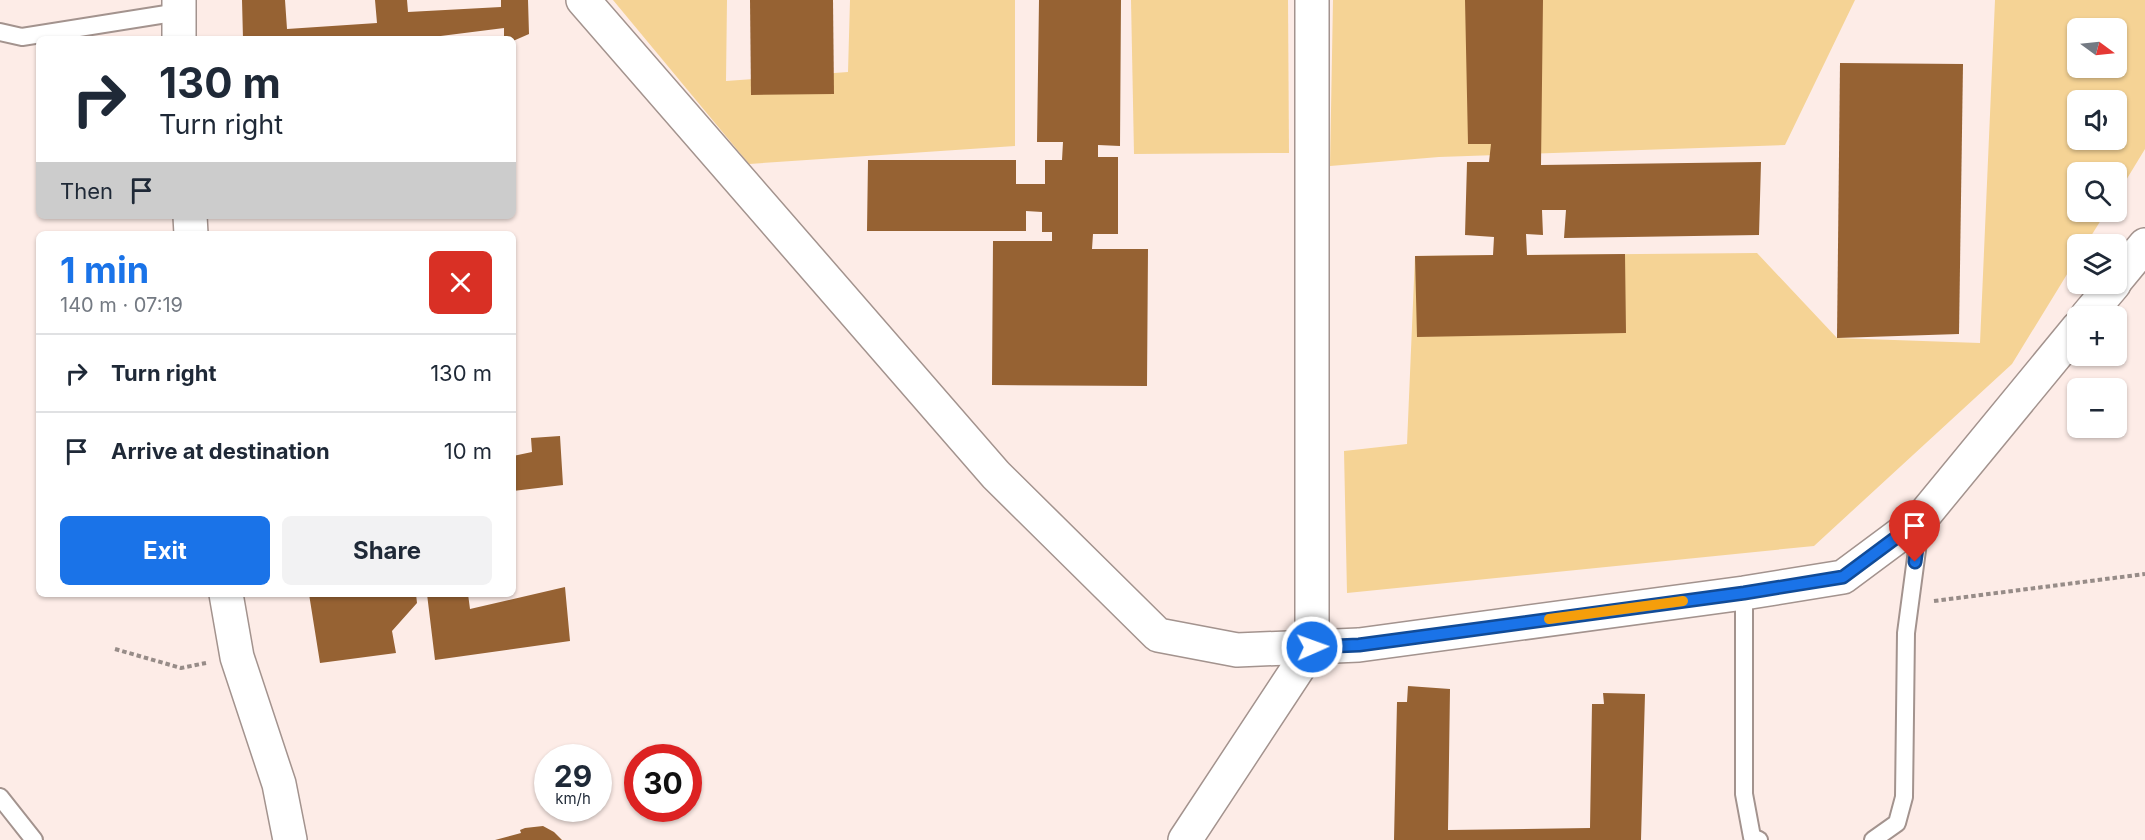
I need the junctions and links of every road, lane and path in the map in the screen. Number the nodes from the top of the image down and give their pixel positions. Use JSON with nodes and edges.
{"nodes":[{"id":1,"x":583,"y":0,"type":"edge"},
{"id":2,"x":1312,"y":0,"type":"edge"},
{"id":3,"x":179,"y":17,"type":"edge"},
{"id":4,"x":0,"y":32,"type":"edge"},
{"id":5,"x":2145,"y":245,"type":"edge"},
{"id":6,"x":2127,"y":267,"type":"edge"},
{"id":7,"x":2105,"y":294,"type":"edge"},
{"id":8,"x":2095,"y":306,"type":"edge"},
{"id":9,"x":2067,"y":341,"type":"edge"},
{"id":10,"x":1921,"y":519,"type":"junction"},
{"id":11,"x":2145,"y":574,"type":"edge"},
{"id":12,"x":1744,"y":593,"type":"junction"},
{"id":13,"x":227,"y":597,"type":"edge"},
{"id":14,"x":1910,"y":605,"type":"junction"},
{"id":15,"x":1312,"y":647,"type":"junction"},
{"id":16,"x":115,"y":649,"type":"dead end"},
{"id":17,"x":237,"y":657,"type":"junction"},
{"id":18,"x":0,"y":797,"type":"edge"},
{"id":19,"x":34,"y":840,"type":"edge"},
{"id":20,"x":290,"y":840,"type":"edge"},
{"id":21,"x":1185,"y":840,"type":"edge"},
{"id":22,"x":1759,"y":840,"type":"edge"},
{"id":23,"x":1874,"y":840,"type":"edge"}],
"edges":[{"from":1,"to":15,"type":"street"},
{"from":2,"to":15,"type":"street"},
{"from":3,"to":4,"type":"lane"},
{"from":5,"to":6,"type":"street"},
{"from":7,"to":8,"type":"street"},
{"from":9,"to":10,"type":"street"},
{"from":10,"to":12,"type":"street"},
{"from":10,"to":14,"type":"lane"},
{"from":11,"to":14,"type":"path"},
{"from":12,"to":15,"type":"street"},
{"from":12,"to":22,"type":"lane"},
{"from":13,"to":17,"type":"street"},
{"from":14,"to":23,"type":"lane"},
{"from":15,"to":21,"type":"street"},
{"from":16,"to":17,"type":"path"},
{"from":17,"to":20,"type":"street"},
{"from":18,"to":19,"type":"lane"}]}
